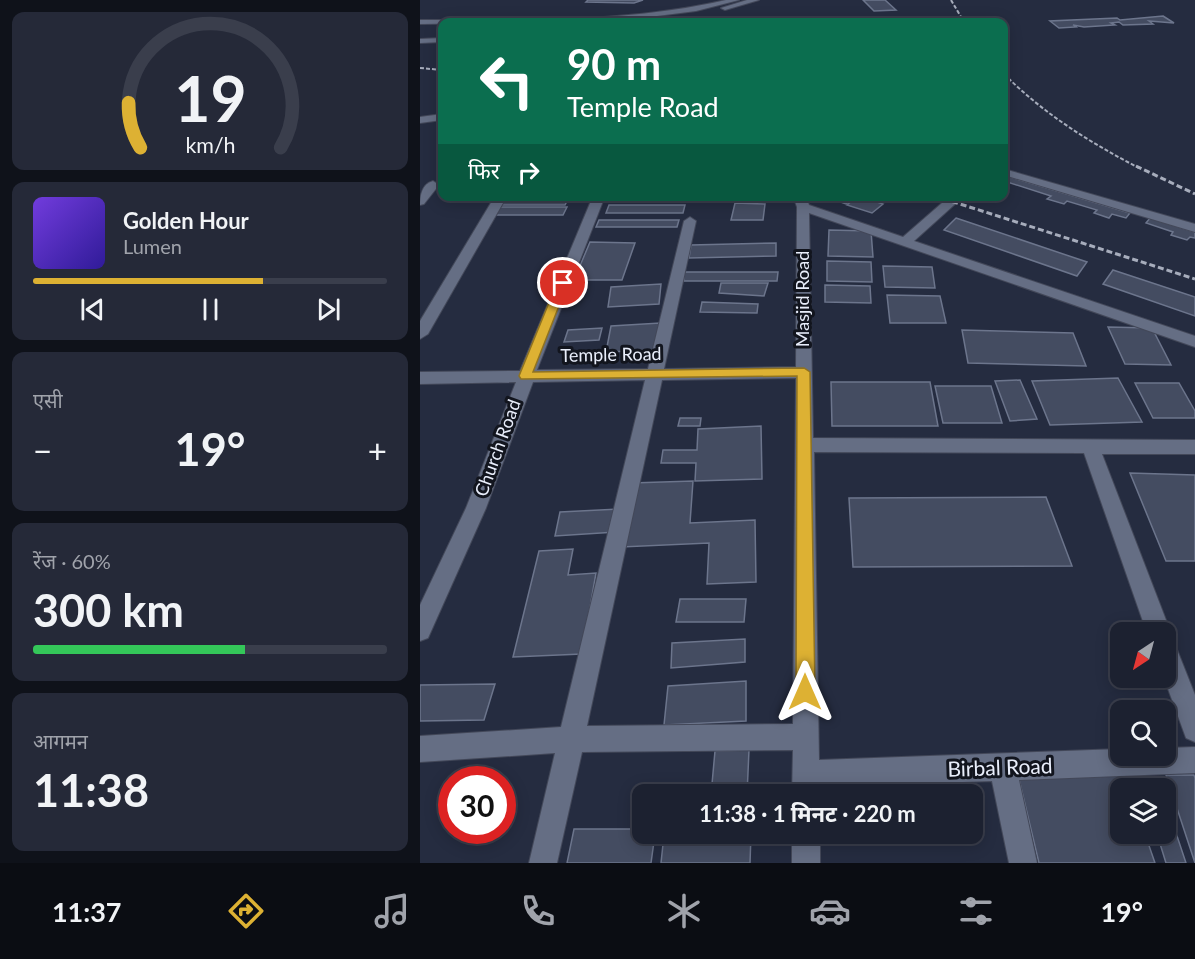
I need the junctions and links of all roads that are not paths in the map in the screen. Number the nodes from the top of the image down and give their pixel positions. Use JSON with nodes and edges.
{"nodes":[{"id":1,"x":735,"y":0,"type":"edge"},
{"id":2,"x":755,"y":0,"type":"edge"},
{"id":3,"x":616,"y":18,"type":"edge"},
{"id":4,"x":650,"y":18,"type":"edge"},
{"id":5,"x":420,"y":24,"type":"edge"},
{"id":6,"x":438,"y":24,"type":"edge"},
{"id":7,"x":438,"y":26,"type":"edge"},
{"id":8,"x":438,"y":40,"type":"edge"},
{"id":9,"x":420,"y":41,"type":"edge"},
{"id":10,"x":438,"y":118,"type":"edge"},
{"id":11,"x":420,"y":120,"type":"edge"},
{"id":12,"x":1009,"y":174,"type":"edge"},
{"id":13,"x":433,"y":185,"type":"dead end"},
{"id":14,"x":420,"y":201,"type":"edge"},
{"id":15,"x":498,"y":201,"type":"edge"},
{"id":16,"x":597,"y":201,"type":"edge"},
{"id":17,"x":801,"y":201,"type":"edge"},
{"id":18,"x":952,"y":201,"type":"edge"},
{"id":19,"x":690,"y":221,"type":"dead end"},
{"id":20,"x":1195,"y":228,"type":"edge"},
{"id":21,"x":905,"y":242,"type":"junction"},
{"id":22,"x":420,"y":334,"type":"edge"},
{"id":23,"x":1195,"y":342,"type":"edge"},
{"id":24,"x":804,"y":372,"type":"junction"},
{"id":25,"x":656,"y":373,"type":"junction"},
{"id":26,"x":525,"y":376,"type":"junction"},
{"id":27,"x":420,"y":378,"type":"edge"},
{"id":28,"x":804,"y":445,"type":"junction"},
{"id":29,"x":1090,"y":445,"type":"junction"},
{"id":30,"x":1195,"y":447,"type":"edge"},
{"id":31,"x":1155,"y":622,"type":"edge"},
{"id":32,"x":420,"y":630,"type":"edge"},
{"id":33,"x":1176,"y":677,"type":"edge"},
{"id":34,"x":1195,"y":729,"type":"edge"},
{"id":35,"x":806,"y":737,"type":"junction"},
{"id":36,"x":570,"y":739,"type":"junction"},
{"id":37,"x":420,"y":749,"type":"edge"},
{"id":38,"x":1195,"y":760,"type":"edge"},
{"id":39,"x":1003,"y":768,"type":"junction"},
{"id":40,"x":806,"y":784,"type":"edge"},
{"id":41,"x":806,"y":844,"type":"edge"},
{"id":42,"x":543,"y":863,"type":"edge"},
{"id":43,"x":806,"y":863,"type":"edge"},
{"id":44,"x":1023,"y":863,"type":"edge"}],
"edges":[{"from":1,"to":3,"type":"street"},
{"from":2,"to":4,"type":"street"},
{"from":5,"to":6,"type":"street"},
{"from":5,"to":7,"type":"street"},
{"from":8,"to":9,"type":"street"},
{"from":10,"to":11,"type":"street"},
{"from":12,"to":20,"type":"street"},
{"from":13,"to":14,"type":"street"},
{"from":15,"to":22,"type":"street"},
{"from":16,"to":26,"type":"street","name":"Church Road"},
{"from":17,"to":21,"type":"street"},
{"from":17,"to":24,"type":"street","name":"Masjid Road"},
{"from":18,"to":21,"type":"street"},
{"from":19,"to":25,"type":"street"},
{"from":21,"to":23,"type":"street"},
{"from":24,"to":25,"type":"street","name":"Temple Road"},
{"from":24,"to":28,"type":"street","name":"Masjid Road"},
{"from":25,"to":26,"type":"street","name":"Temple Road"},
{"from":25,"to":36,"type":"street"},
{"from":26,"to":27,"type":"street","name":"Temple Road"},
{"from":26,"to":32,"type":"street","name":"Church Road"},
{"from":28,"to":29,"type":"street"},
{"from":28,"to":35,"type":"street","name":"Masjid Road"},
{"from":29,"to":30,"type":"street"},
{"from":29,"to":31,"type":"street"},
{"from":33,"to":34,"type":"street"},
{"from":35,"to":36,"type":"street"},
{"from":35,"to":40,"type":"street","name":"Masjid Road"},
{"from":36,"to":37,"type":"street"},
{"from":36,"to":42,"type":"street"},
{"from":38,"to":39,"type":"street","name":"Birbal Road"},
{"from":39,"to":40,"type":"street","name":"Birbal Road"},
{"from":39,"to":44,"type":"street"},
{"from":41,"to":43,"type":"street"}]}
